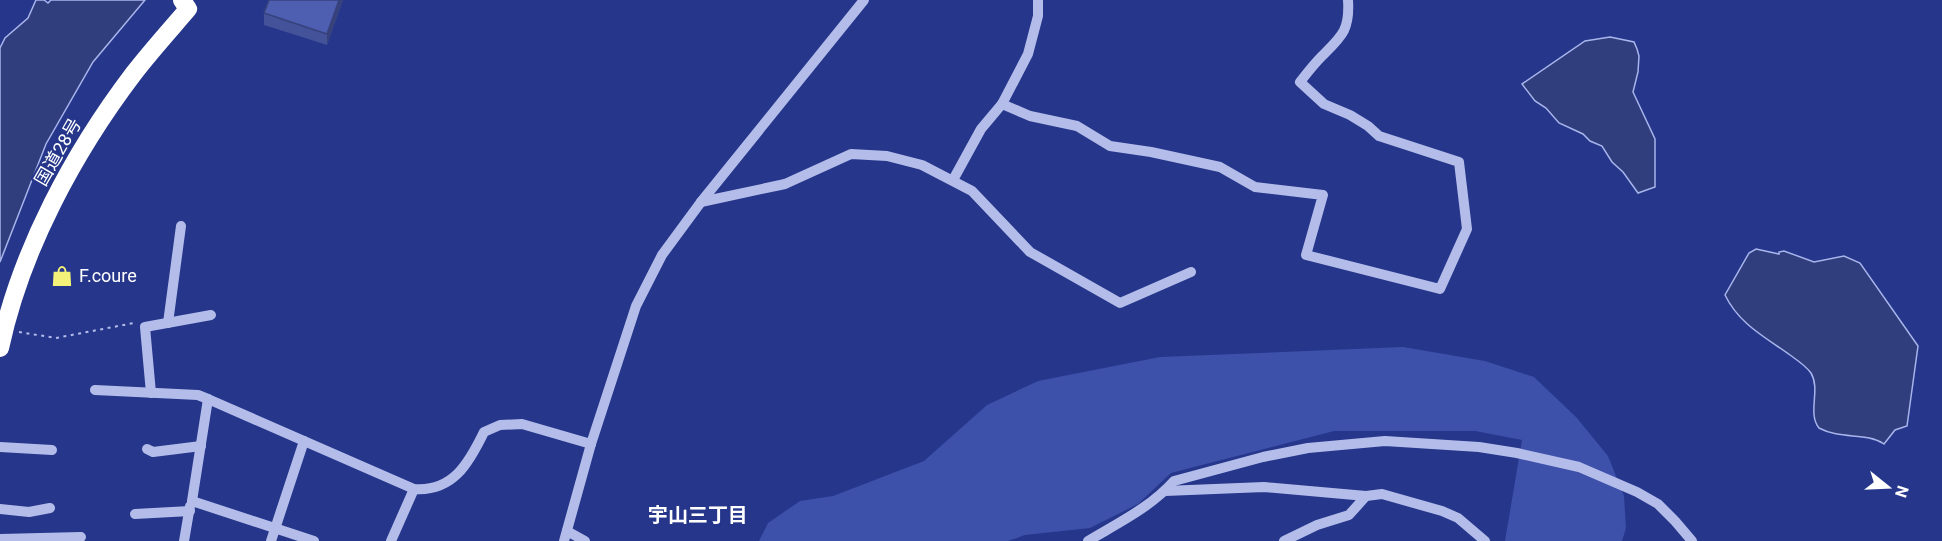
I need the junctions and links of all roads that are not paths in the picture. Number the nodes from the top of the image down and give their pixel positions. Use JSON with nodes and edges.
{"nodes":[{"id":1,"x":182,"y":0,"type":"edge"},
{"id":2,"x":864,"y":0,"type":"edge"},
{"id":3,"x":1038,"y":0,"type":"edge"},
{"id":4,"x":1348,"y":0,"type":"edge"},
{"id":5,"x":1002,"y":104,"type":"junction"},
{"id":6,"x":953,"y":180,"type":"junction"},
{"id":7,"x":701,"y":202,"type":"junction"},
{"id":8,"x":181,"y":226,"type":"dead end"},
{"id":9,"x":1191,"y":272,"type":"dead end"},
{"id":10,"x":212,"y":315,"type":"dead end"},
{"id":11,"x":168,"y":323,"type":"junction"},
{"id":12,"x":2,"y":328,"type":"edge"},
{"id":13,"x":0,"y":348,"type":"edge"},
{"id":14,"x":95,"y":390,"type":"dead end"},
{"id":15,"x":151,"y":393,"type":"junction"},
{"id":16,"x":208,"y":399,"type":"junction"},
{"id":17,"x":304,"y":441,"type":"junction"},
{"id":18,"x":591,"y":444,"type":"junction"},
{"id":19,"x":201,"y":446,"type":"junction"},
{"id":20,"x":0,"y":447,"type":"edge"},
{"id":21,"x":147,"y":449,"type":"dead end"},
{"id":22,"x":52,"y":450,"type":"dead end"},
{"id":23,"x":414,"y":489,"type":"junction"},
{"id":24,"x":1165,"y":491,"type":"junction"},
{"id":25,"x":1366,"y":496,"type":"junction"},
{"id":26,"x":191,"y":506,"type":"junction"},
{"id":27,"x":50,"y":508,"type":"dead end"},
{"id":28,"x":0,"y":509,"type":"edge"},
{"id":29,"x":135,"y":514,"type":"dead end"},
{"id":30,"x":275,"y":529,"type":"junction"},
{"id":31,"x":566,"y":536,"type":"edge"},
{"id":32,"x":81,"y":537,"type":"dead end"},
{"id":33,"x":0,"y":539,"type":"edge"},
{"id":34,"x":184,"y":541,"type":"edge"},
{"id":35,"x":271,"y":541,"type":"edge"},
{"id":36,"x":314,"y":541,"type":"edge"},
{"id":37,"x":391,"y":541,"type":"edge"},
{"id":38,"x":585,"y":541,"type":"edge"},
{"id":39,"x":1088,"y":541,"type":"edge"},
{"id":40,"x":1284,"y":541,"type":"edge"},
{"id":41,"x":1485,"y":541,"type":"edge"},
{"id":42,"x":1692,"y":541,"type":"edge"}],
"edges":[{"from":1,"to":12,"type":"highway","name":"国道28号"},
{"from":2,"to":7,"type":"street"},
{"from":3,"to":5,"type":"street"},
{"from":4,"to":5,"type":"street"},
{"from":5,"to":6,"type":"street"},
{"from":6,"to":7,"type":"street"},
{"from":6,"to":9,"type":"street"},
{"from":7,"to":18,"type":"street"},
{"from":8,"to":11,"type":"street"},
{"from":10,"to":11,"type":"street"},
{"from":11,"to":15,"type":"street"},
{"from":12,"to":13,"type":"highway","name":"国道28号"},
{"from":14,"to":15,"type":"street"},
{"from":15,"to":16,"type":"street"},
{"from":16,"to":17,"type":"street"},
{"from":16,"to":19,"type":"street"},
{"from":17,"to":23,"type":"street"},
{"from":17,"to":30,"type":"street"},
{"from":18,"to":23,"type":"street"},
{"from":18,"to":31,"type":"street"},
{"from":19,"to":21,"type":"street"},
{"from":19,"to":26,"type":"street"},
{"from":20,"to":22,"type":"street"},
{"from":23,"to":37,"type":"street"},
{"from":24,"to":25,"type":"street"},
{"from":24,"to":39,"type":"street"},
{"from":24,"to":42,"type":"street"},
{"from":25,"to":40,"type":"street"},
{"from":25,"to":41,"type":"street"},
{"from":26,"to":29,"type":"street"},
{"from":26,"to":30,"type":"street"},
{"from":26,"to":34,"type":"street"},
{"from":27,"to":28,"type":"street"},
{"from":30,"to":35,"type":"street"},
{"from":30,"to":36,"type":"street"},
{"from":31,"to":38,"type":"street"},
{"from":32,"to":33,"type":"street"}]}
